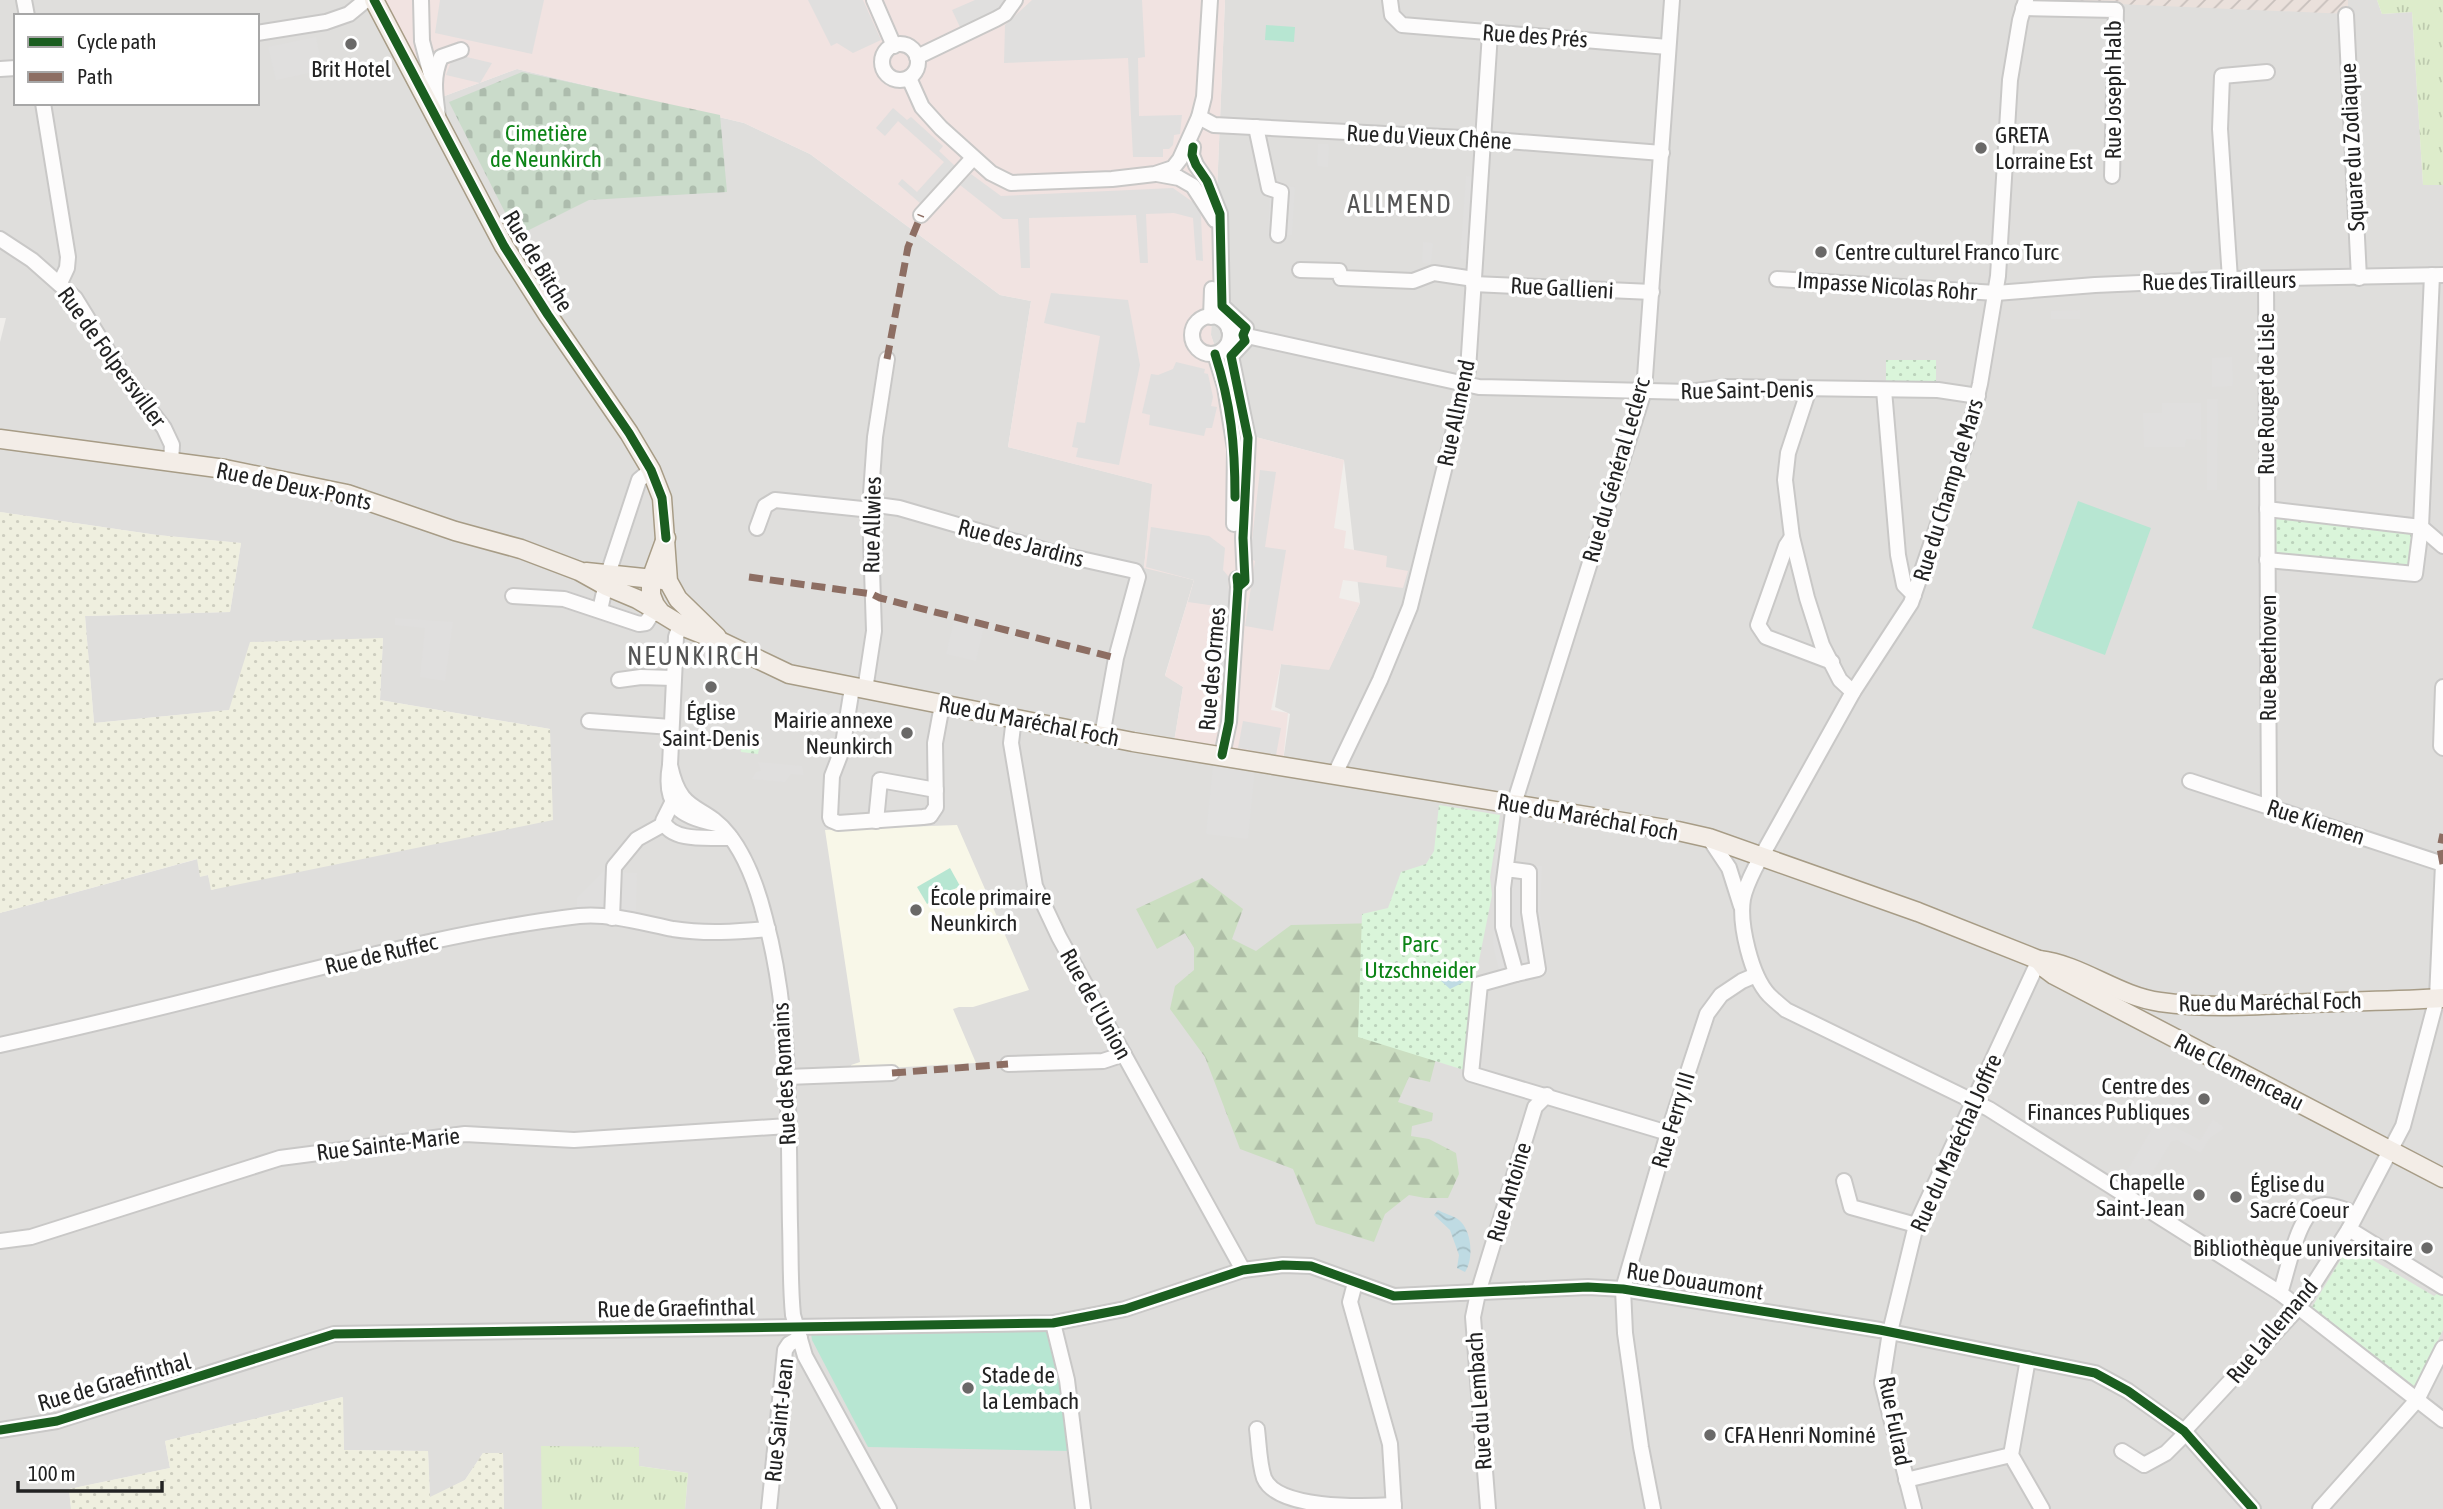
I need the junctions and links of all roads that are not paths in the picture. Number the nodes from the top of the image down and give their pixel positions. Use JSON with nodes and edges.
{"nodes":[{"id":1,"x":366,"y":0,"type":"edge"},
{"id":2,"x":374,"y":0,"type":"edge"},
{"id":3,"x":421,"y":0,"type":"edge"},
{"id":4,"x":874,"y":0,"type":"edge"},
{"id":5,"x":1015,"y":0,"type":"edge"},
{"id":6,"x":1210,"y":0,"type":"edge"},
{"id":7,"x":1390,"y":0,"type":"edge"},
{"id":8,"x":1672,"y":0,"type":"edge"},
{"id":9,"x":2024,"y":4,"type":"edge"},
{"id":10,"x":2346,"y":15,"type":"dead end"},
{"id":11,"x":259,"y":33,"type":"edge"},
{"id":12,"x":1490,"y":33,"type":"junction"},
{"id":13,"x":894,"y":46,"type":"junction"},
{"id":14,"x":1668,"y":47,"type":"junction"},
{"id":15,"x":461,"y":50,"type":"dead end"},
{"id":16,"x":917,"y":57,"type":"junction"},
{"id":17,"x":2267,"y":72,"type":"dead end"},
{"id":18,"x":908,"y":78,"type":"junction"},
{"id":19,"x":434,"y":83,"type":"junction"},
{"id":20,"x":43,"y":105,"type":"edge"},
{"id":21,"x":1199,"y":117,"type":"junction"},
{"id":22,"x":440,"y":124,"type":"junction"},
{"id":23,"x":1256,"y":127,"type":"junction"},
{"id":24,"x":1482,"y":139,"type":"junction"},
{"id":25,"x":1193,"y":147,"type":"dead end"},
{"id":26,"x":1662,"y":153,"type":"junction"},
{"id":27,"x":973,"y":158,"type":"junction"},
{"id":28,"x":1180,"y":159,"type":"junction"},
{"id":29,"x":1155,"y":174,"type":"junction"},
{"id":30,"x":2112,"y":176,"type":"dead end"},
{"id":31,"x":1182,"y":180,"type":"junction"},
{"id":32,"x":921,"y":215,"type":"dead end"},
{"id":33,"x":1215,"y":220,"type":"junction"},
{"id":34,"x":1278,"y":234,"type":"dead end"},
{"id":35,"x":0,"y":239,"type":"edge"},
{"id":36,"x":1300,"y":270,"type":"dead end"},
{"id":37,"x":2437,"y":275,"type":"edge"},
{"id":38,"x":2359,"y":278,"type":"junction"},
{"id":39,"x":1777,"y":279,"type":"dead end"},
{"id":40,"x":2230,"y":279,"type":"junction"},
{"id":41,"x":2266,"y":280,"type":"junction"},
{"id":42,"x":1473,"y":282,"type":"junction"},
{"id":43,"x":60,"y":283,"type":"junction"},
{"id":44,"x":1651,"y":292,"type":"junction"},
{"id":45,"x":1996,"y":293,"type":"junction"},
{"id":46,"x":1211,"y":317,"type":"junction"},
{"id":47,"x":1229,"y":329,"type":"junction"},
{"id":48,"x":1243,"y":335,"type":"junction"},
{"id":49,"x":1215,"y":354,"type":"junction"},
{"id":50,"x":887,"y":359,"type":"dead end"},
{"id":51,"x":1465,"y":386,"type":"junction"},
{"id":52,"x":1809,"y":389,"type":"junction"},
{"id":53,"x":1884,"y":390,"type":"junction"},
{"id":54,"x":1644,"y":391,"type":"junction"},
{"id":55,"x":1978,"y":396,"type":"junction"},
{"id":56,"x":0,"y":439,"type":"edge"},
{"id":57,"x":171,"y":462,"type":"junction"},
{"id":58,"x":651,"y":470,"type":"junction"},
{"id":59,"x":870,"y":508,"type":"junction"},
{"id":60,"x":2267,"y":509,"type":"junction"},
{"id":61,"x":2421,"y":527,"type":"junction"},
{"id":62,"x":757,"y":528,"type":"dead end"},
{"id":63,"x":1792,"y":537,"type":"junction"},
{"id":64,"x":2443,"y":546,"type":"edge"},
{"id":65,"x":2267,"y":560,"type":"junction"},
{"id":66,"x":607,"y":580,"type":"junction"},
{"id":67,"x":1238,"y":587,"type":"junction"},
{"id":68,"x":513,"y":596,"type":"dead end"},
{"id":69,"x":654,"y":596,"type":"junction"},
{"id":70,"x":1914,"y":596,"type":"junction"},
{"id":71,"x":600,"y":610,"type":"junction"},
{"id":72,"x":687,"y":620,"type":"junction"},
{"id":73,"x":1832,"y":662,"type":"junction"},
{"id":74,"x":673,"y":678,"type":"junction"},
{"id":75,"x":619,"y":680,"type":"dead end"},
{"id":76,"x":2443,"y":687,"type":"edge"},
{"id":77,"x":858,"y":689,"type":"junction"},
{"id":78,"x":1853,"y":692,"type":"junction"},
{"id":79,"x":942,"y":705,"type":"junction"},
{"id":80,"x":1014,"y":718,"type":"junction"},
{"id":81,"x":589,"y":721,"type":"dead end"},
{"id":82,"x":671,"y":727,"type":"junction"},
{"id":83,"x":1102,"y":736,"type":"junction"},
{"id":84,"x":2443,"y":748,"type":"edge"},
{"id":85,"x":1222,"y":755,"type":"junction"},
{"id":86,"x":670,"y":765,"type":"junction"},
{"id":87,"x":1335,"y":774,"type":"junction"},
{"id":88,"x":2190,"y":781,"type":"dead end"},
{"id":89,"x":936,"y":790,"type":"junction"},
{"id":90,"x":672,"y":803,"type":"junction"},
{"id":91,"x":1514,"y":804,"type":"junction"},
{"id":92,"x":2269,"y":807,"type":"junction"},
{"id":93,"x":876,"y":821,"type":"junction"},
{"id":94,"x":664,"y":824,"type":"junction"},
{"id":95,"x":717,"y":824,"type":"junction"},
{"id":96,"x":731,"y":838,"type":"junction"},
{"id":97,"x":1709,"y":838,"type":"junction"},
{"id":98,"x":1760,"y":857,"type":"junction"},
{"id":99,"x":2443,"y":864,"type":"edge"},
{"id":100,"x":1506,"y":869,"type":"junction"},
{"id":101,"x":1742,"y":909,"type":"junction"},
{"id":102,"x":612,"y":918,"type":"junction"},
{"id":103,"x":768,"y":929,"type":"junction"},
{"id":104,"x":2039,"y":960,"type":"junction"},
{"id":105,"x":1516,"y":974,"type":"junction"},
{"id":106,"x":1756,"y":975,"type":"junction"},
{"id":107,"x":2105,"y":993,"type":"junction"},
{"id":108,"x":2130,"y":995,"type":"junction"},
{"id":109,"x":2440,"y":998,"type":"edge"},
{"id":110,"x":2125,"y":1013,"type":"junction"},
{"id":111,"x":0,"y":1045,"type":"edge"},
{"id":112,"x":1124,"y":1054,"type":"junction"},
{"id":113,"x":1008,"y":1064,"type":"dead end"},
{"id":114,"x":892,"y":1073,"type":"dead end"},
{"id":115,"x":787,"y":1077,"type":"junction"},
{"id":116,"x":1548,"y":1095,"type":"junction"},
{"id":117,"x":1974,"y":1101,"type":"junction"},
{"id":118,"x":788,"y":1126,"type":"junction"},
{"id":119,"x":1668,"y":1133,"type":"junction"},
{"id":120,"x":2390,"y":1150,"type":"junction"},
{"id":121,"x":2443,"y":1178,"type":"edge"},
{"id":122,"x":1844,"y":1181,"type":"dead end"},
{"id":123,"x":2356,"y":1214,"type":"junction"},
{"id":124,"x":1916,"y":1226,"type":"junction"},
{"id":125,"x":2349,"y":1229,"type":"junction"},
{"id":126,"x":0,"y":1241,"type":"edge"},
{"id":127,"x":1243,"y":1270,"type":"junction"},
{"id":128,"x":1355,"y":1283,"type":"junction"},
{"id":129,"x":2443,"y":1287,"type":"edge"},
{"id":130,"x":1623,"y":1289,"type":"junction"},
{"id":131,"x":1478,"y":1293,"type":"junction"},
{"id":132,"x":2280,"y":1293,"type":"junction"},
{"id":133,"x":2299,"y":1307,"type":"junction"},
{"id":134,"x":1052,"y":1323,"type":"junction"},
{"id":135,"x":798,"y":1332,"type":"junction"},
{"id":136,"x":1890,"y":1332,"type":"junction"},
{"id":137,"x":2443,"y":1348,"type":"edge"},
{"id":138,"x":2028,"y":1359,"type":"junction"},
{"id":139,"x":2417,"y":1400,"type":"junction"},
{"id":140,"x":2443,"y":1420,"type":"edge"},
{"id":141,"x":0,"y":1430,"type":"edge"},
{"id":142,"x":1256,"y":1430,"type":"dead end"},
{"id":143,"x":2185,"y":1432,"type":"junction"},
{"id":144,"x":2122,"y":1451,"type":"dead end"},
{"id":145,"x":2011,"y":1455,"type":"junction"},
{"id":146,"x":1906,"y":1480,"type":"junction"},
{"id":147,"x":1277,"y":1505,"type":"edge"},
{"id":148,"x":1394,"y":1507,"type":"edge"},
{"id":149,"x":769,"y":1509,"type":"edge"},
{"id":150,"x":889,"y":1509,"type":"edge"},
{"id":151,"x":1083,"y":1509,"type":"edge"},
{"id":152,"x":1488,"y":1509,"type":"edge"},
{"id":153,"x":1653,"y":1509,"type":"edge"},
{"id":154,"x":1914,"y":1509,"type":"edge"},
{"id":155,"x":2042,"y":1509,"type":"edge"},
{"id":156,"x":2253,"y":1509,"type":"edge"},
{"id":157,"x":2320,"y":1509,"type":"edge"}],
"edges":[{"from":1,"to":11,"type":"street"},
{"from":2,"to":22,"type":"main road","name":"Rue de Bitche"},
{"from":3,"to":19,"type":"street"},
{"from":4,"to":13,"type":"street"},
{"from":5,"to":16,"type":"street"},
{"from":6,"to":21,"type":"street"},
{"from":7,"to":12,"type":"street","name":"Rue des Prés"},
{"from":8,"to":14,"type":"street","name":"Rue du Général Leclerc"},
{"from":9,"to":30,"type":"street","name":"Rue Joseph Halb"},
{"from":9,"to":45,"type":"street","name":"Rue du Champ de Mars"},
{"from":10,"to":38,"type":"street","name":"Square du Zodiaque"},
{"from":12,"to":14,"type":"street","name":"Rue des Prés"},
{"from":12,"to":24,"type":"street","name":"Rue Allmend"},
{"from":13,"to":16,"type":"street"},
{"from":13,"to":18,"type":"street"},
{"from":14,"to":26,"type":"street","name":"Rue du Général Leclerc"},
{"from":15,"to":19,"type":"street"},
{"from":16,"to":18,"type":"street"},
{"from":17,"to":40,"type":"street"},
{"from":18,"to":27,"type":"street"},
{"from":19,"to":22,"type":"street"},
{"from":20,"to":43,"type":"street"},
{"from":21,"to":23,"type":"street","name":"Rue du Vieux Chêne"},
{"from":21,"to":28,"type":"street"},
{"from":22,"to":58,"type":"main road","name":"Rue de Bitche"},
{"from":23,"to":24,"type":"street","name":"Rue du Vieux Chêne"},
{"from":23,"to":34,"type":"street"},
{"from":24,"to":26,"type":"street","name":"Rue du Vieux Chêne"},
{"from":24,"to":42,"type":"street","name":"Rue Allmend"},
{"from":25,"to":48,"type":"street"},
{"from":26,"to":44,"type":"street","name":"Rue du Général Leclerc"},
{"from":27,"to":29,"type":"street"},
{"from":27,"to":32,"type":"street"},
{"from":28,"to":29,"type":"street"},
{"from":28,"to":31,"type":"street"},
{"from":28,"to":33,"type":"street"},
{"from":29,"to":31,"type":"street"},
{"from":31,"to":33,"type":"street"},
{"from":33,"to":46,"type":"street"},
{"from":35,"to":43,"type":"street","name":"Rue de Folpersviller"},
{"from":36,"to":42,"type":"street","name":"Rue Gallieni"},
{"from":37,"to":38,"type":"street","name":"Rue des Tirailleurs"},
{"from":37,"to":61,"type":"street"},
{"from":38,"to":41,"type":"street","name":"Rue des Tirailleurs"},
{"from":39,"to":45,"type":"street","name":"Impasse Nicolas Rohr"},
{"from":40,"to":41,"type":"street","name":"Rue des Tirailleurs"},
{"from":40,"to":45,"type":"street","name":"Rue des Tirailleurs"},
{"from":41,"to":60,"type":"street","name":"Rue Rouget de Lisle"},
{"from":42,"to":44,"type":"street","name":"Rue Gallieni"},
{"from":42,"to":51,"type":"street","name":"Rue Allmend"},
{"from":43,"to":57,"type":"street","name":"Rue de Folpersviller"},
{"from":44,"to":54,"type":"street","name":"Rue du Général Leclerc"},
{"from":45,"to":55,"type":"street","name":"Rue du Champ de Mars"},
{"from":46,"to":47,"type":"street"},
{"from":46,"to":49,"type":"street"},
{"from":47,"to":48,"type":"street","name":"Rue Saint-Denis"},
{"from":47,"to":49,"type":"street"},
{"from":48,"to":51,"type":"street","name":"Rue Saint-Denis"},
{"from":48,"to":67,"type":"street"},
{"from":49,"to":67,"type":"street","name":"Rue des Ormes"},
{"from":50,"to":59,"type":"street","name":"Rue Allwies"},
{"from":51,"to":54,"type":"street","name":"Rue Saint-Denis"},
{"from":51,"to":87,"type":"street","name":"Rue Allmend"},
{"from":52,"to":53,"type":"street","name":"Rue Saint-Denis"},
{"from":52,"to":54,"type":"street","name":"Rue Saint-Denis"},
{"from":52,"to":63,"type":"street"},
{"from":53,"to":55,"type":"street","name":"Rue Saint-Denis"},
{"from":53,"to":70,"type":"street"},
{"from":54,"to":91,"type":"street","name":"Rue du Général Leclerc"},
{"from":55,"to":70,"type":"street","name":"Rue du Champ de Mars"},
{"from":56,"to":57,"type":"main road","name":"Rue de Deux-Ponts"},
{"from":57,"to":66,"type":"main road","name":"Rue de Deux-Ponts"},
{"from":58,"to":66,"type":"street"},
{"from":58,"to":69,"type":"main road","name":"Rue de Bitche"},
{"from":59,"to":62,"type":"street","name":"Rue des Jardins"},
{"from":59,"to":77,"type":"street","name":"Rue Allwies"},
{"from":59,"to":83,"type":"street","name":"Rue des Jardins"},
{"from":60,"to":61,"type":"street"},
{"from":60,"to":65,"type":"street","name":"Rue Beethoven"},
{"from":61,"to":64,"type":"street"},
{"from":61,"to":65,"type":"street"},
{"from":63,"to":73,"type":"street"},
{"from":63,"to":73,"type":"street"},
{"from":65,"to":92,"type":"street","name":"Rue Beethoven"},
{"from":66,"to":69,"type":"main road","name":"Rue de Deux-Ponts"},
{"from":66,"to":71,"type":"street"},
{"from":67,"to":85,"type":"street","name":"Rue des Ormes"},
{"from":68,"to":71,"type":"street"},
{"from":69,"to":71,"type":"street"},
{"from":69,"to":72,"type":"main road","name":"Rue du Maréchal Foch"},
{"from":69,"to":72,"type":"main road","name":"Rue du Maréchal Foch"},
{"from":70,"to":78,"type":"street","name":"Rue du Champ de Mars"},
{"from":72,"to":74,"type":"street","name":"Rue des Romains"},
{"from":72,"to":77,"type":"main road","name":"Rue du Maréchal Foch"},
{"from":73,"to":78,"type":"street"},
{"from":74,"to":75,"type":"street"},
{"from":74,"to":82,"type":"street","name":"Rue des Romains"},
{"from":76,"to":84,"type":"street"},
{"from":77,"to":79,"type":"main road","name":"Rue du Maréchal Foch"},
{"from":77,"to":93,"type":"street","name":"Rue Allwies"},
{"from":78,"to":98,"type":"street","name":"Rue du Champ de Mars"},
{"from":79,"to":80,"type":"main road","name":"Rue du Maréchal Foch"},
{"from":79,"to":89,"type":"street"},
{"from":80,"to":83,"type":"main road","name":"Rue du Maréchal Foch"},
{"from":80,"to":112,"type":"street","name":"Rue de l'Union"},
{"from":81,"to":82,"type":"street"},
{"from":82,"to":86,"type":"street","name":"Rue des Romains"},
{"from":83,"to":85,"type":"main road","name":"Rue du Maréchal Foch"},
{"from":85,"to":87,"type":"main road","name":"Rue du Maréchal Foch"},
{"from":86,"to":90,"type":"street","name":"Rue des Romains"},
{"from":86,"to":95,"type":"street","name":"Rue des Romains"},
{"from":87,"to":91,"type":"main road","name":"Rue du Maréchal Foch"},
{"from":88,"to":92,"type":"street","name":"Rue Kiemen"},
{"from":89,"to":93,"type":"street"},
{"from":89,"to":93,"type":"street"},
{"from":90,"to":94,"type":"street"},
{"from":90,"to":95,"type":"street","name":"Rue des Romains"},
{"from":91,"to":97,"type":"main road","name":"Rue du Maréchal Foch"},
{"from":91,"to":100,"type":"street","name":"Rue du Général Leclerc"},
{"from":92,"to":99,"type":"street","name":"Rue Kiemen"},
{"from":94,"to":96,"type":"street"},
{"from":94,"to":102,"type":"street"},
{"from":95,"to":96,"type":"street","name":"Rue des Romains"},
{"from":96,"to":103,"type":"street","name":"Rue des Romains"},
{"from":97,"to":98,"type":"main road","name":"Rue du Maréchal Foch"},
{"from":97,"to":101,"type":"street"},
{"from":98,"to":101,"type":"street","name":"Rue du Champ de Mars"},
{"from":98,"to":104,"type":"main road","name":"Rue du Maréchal Foch"},
{"from":99,"to":109,"type":"street","name":"Rue Lallemand"},
{"from":100,"to":105,"type":"street","name":"Rue du Général Leclerc"},
{"from":100,"to":105,"type":"street"},
{"from":101,"to":106,"type":"street"},
{"from":102,"to":103,"type":"street","name":"Rue de Ruffec"},
{"from":102,"to":111,"type":"street","name":"Rue de Ruffec"},
{"from":103,"to":115,"type":"street","name":"Rue des Romains"},
{"from":104,"to":107,"type":"main road","name":"Rue Clemenceau"},
{"from":104,"to":117,"type":"street","name":"Rue du Maréchal Joffre"},
{"from":105,"to":116,"type":"street"},
{"from":106,"to":117,"type":"street"},
{"from":106,"to":119,"type":"street","name":"Rue Ferry III"},
{"from":107,"to":108,"type":"main road","name":"Rue du Maréchal Foch"},
{"from":107,"to":110,"type":"main road","name":"Rue Clemenceau"},
{"from":108,"to":109,"type":"main road","name":"Rue du Maréchal Foch"},
{"from":108,"to":110,"type":"main road"},
{"from":109,"to":120,"type":"street","name":"Rue Lallemand"},
{"from":110,"to":120,"type":"main road","name":"Rue Clemenceau"},
{"from":112,"to":113,"type":"street"},
{"from":112,"to":127,"type":"street","name":"Rue de l'Union"},
{"from":114,"to":115,"type":"street"},
{"from":115,"to":118,"type":"street","name":"Rue des Romains"},
{"from":116,"to":119,"type":"street"},
{"from":116,"to":131,"type":"street","name":"Rue Antoine"},
{"from":117,"to":124,"type":"street","name":"Rue du Maréchal Joffre"},
{"from":117,"to":132,"type":"street"},
{"from":118,"to":126,"type":"street","name":"Rue Sainte-Marie"},
{"from":118,"to":135,"type":"street","name":"Rue des Romains"},
{"from":119,"to":130,"type":"street","name":"Rue Ferry III"},
{"from":120,"to":121,"type":"main road","name":"Rue Clemenceau"},
{"from":120,"to":123,"type":"street","name":"Rue Lallemand"},
{"from":122,"to":124,"type":"street"},
{"from":123,"to":125,"type":"street","name":"Rue Lallemand"},
{"from":123,"to":132,"type":"street"},
{"from":124,"to":136,"type":"street","name":"Rue du Maréchal Joffre"},
{"from":125,"to":129,"type":"street"},
{"from":125,"to":133,"type":"street","name":"Rue Lallemand"},
{"from":127,"to":128,"type":"street","name":"Rue de Graefinthal"},
{"from":127,"to":134,"type":"street","name":"Rue de Graefinthal"},
{"from":128,"to":131,"type":"street","name":"Rue Douaumont"},
{"from":128,"to":148,"type":"street"},
{"from":130,"to":131,"type":"street","name":"Rue Douaumont"},
{"from":130,"to":136,"type":"street","name":"Rue Douaumont"},
{"from":130,"to":153,"type":"street","name":"Rue Ferry III"},
{"from":131,"to":152,"type":"street","name":"Rue du Lembach"},
{"from":132,"to":133,"type":"street"},
{"from":133,"to":139,"type":"street"},
{"from":133,"to":143,"type":"street","name":"Rue Lallemand"},
{"from":134,"to":135,"type":"street","name":"Rue de Graefinthal"},
{"from":134,"to":151,"type":"street"},
{"from":135,"to":141,"type":"street","name":"Rue de Graefinthal"},
{"from":135,"to":149,"type":"street","name":"Rue Saint-Jean"},
{"from":135,"to":150,"type":"street","name":"Rue des Romains"},
{"from":136,"to":138,"type":"street","name":"Rue Douaumont"},
{"from":136,"to":146,"type":"street","name":"Rue Fulrad"},
{"from":137,"to":139,"type":"street"},
{"from":138,"to":143,"type":"street","name":"Rue Douaumont"},
{"from":138,"to":145,"type":"street"},
{"from":139,"to":140,"type":"street"},
{"from":139,"to":157,"type":"street"},
{"from":142,"to":147,"type":"street"},
{"from":143,"to":144,"type":"street","name":"Rue Lallemand"},
{"from":143,"to":156,"type":"street","name":"Rue Douaumont"},
{"from":145,"to":146,"type":"street"},
{"from":145,"to":155,"type":"street"},
{"from":146,"to":154,"type":"street","name":"Rue Fulrad"},
{"from":147,"to":148,"type":"street"}]}
